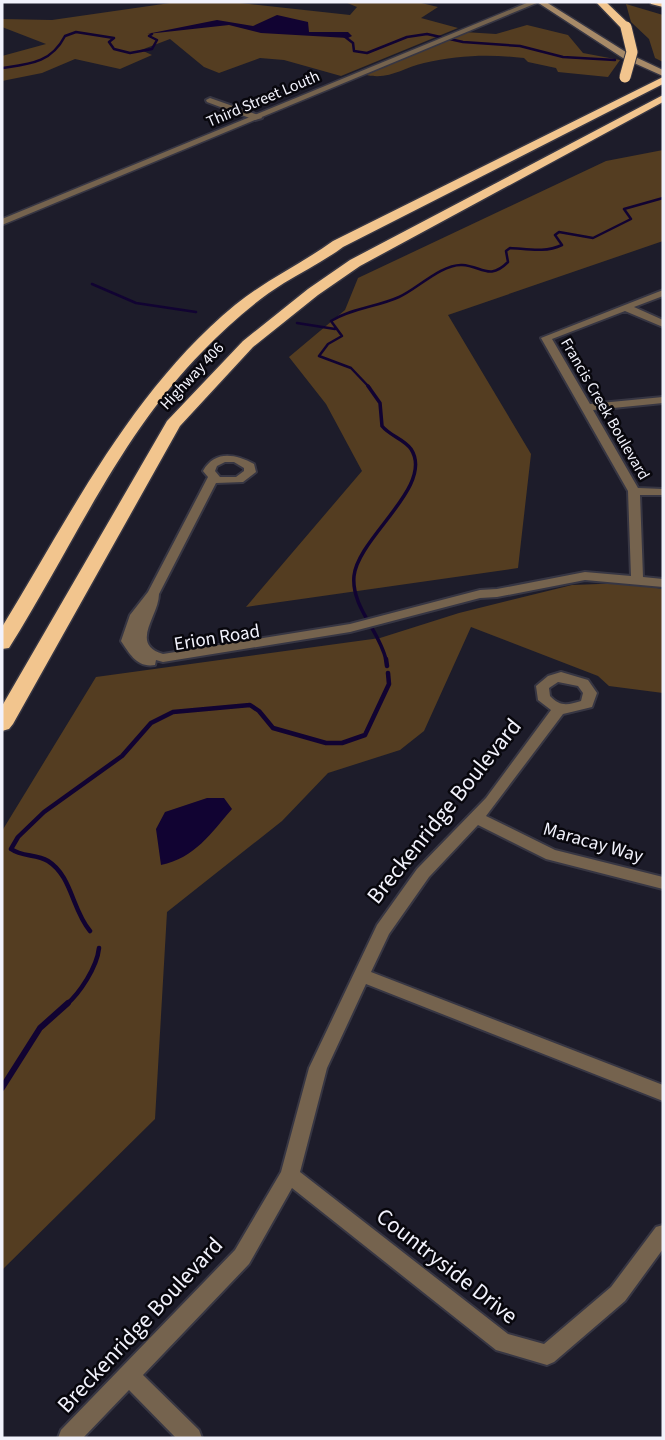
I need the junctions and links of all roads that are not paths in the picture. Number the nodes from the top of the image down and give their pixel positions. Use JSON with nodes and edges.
{"nodes":[{"id":1,"x":535,"y":2,"type":"edge"},
{"id":2,"x":541,"y":2,"type":"edge"},
{"id":3,"x":601,"y":2,"type":"edge"},
{"id":4,"x":655,"y":2,"type":"edge"},
{"id":5,"x":663,"y":4,"type":"edge"},
{"id":6,"x":663,"y":74,"type":"edge"},
{"id":7,"x":663,"y":80,"type":"edge"},
{"id":8,"x":662,"y":99,"type":"edge"},
{"id":9,"x":210,"y":100,"type":"dead end"},
{"id":10,"x":258,"y":118,"type":"junction"},
{"id":11,"x":649,"y":121,"type":"dead end"},
{"id":12,"x":494,"y":163,"type":"junction"},
{"id":13,"x":491,"y":189,"type":"junction"},
{"id":14,"x":2,"y":222,"type":"edge"},
{"id":15,"x":663,"y":293,"type":"edge"},
{"id":16,"x":625,"y":307,"type":"junction"},
{"id":17,"x":663,"y":324,"type":"edge"},
{"id":18,"x":663,"y":400,"type":"edge"},
{"id":19,"x":585,"y":408,"type":"junction"},
{"id":20,"x":213,"y":478,"type":"dead end"},
{"id":21,"x":634,"y":491,"type":"junction"},
{"id":22,"x":663,"y":492,"type":"edge"},
{"id":23,"x":637,"y":579,"type":"junction"},
{"id":24,"x":663,"y":583,"type":"edge"},
{"id":25,"x":2,"y":643,"type":"edge"},
{"id":26,"x":559,"y":709,"type":"dead end"},
{"id":27,"x":2,"y":724,"type":"edge"},
{"id":28,"x":476,"y":818,"type":"junction"},
{"id":29,"x":663,"y":883,"type":"edge"},
{"id":30,"x":360,"y":975,"type":"junction"},
{"id":31,"x":663,"y":1093,"type":"edge"},
{"id":32,"x":290,"y":1175,"type":"junction"},
{"id":33,"x":663,"y":1234,"type":"edge"},
{"id":34,"x":131,"y":1377,"type":"junction"},
{"id":35,"x":69,"y":1438,"type":"edge"},
{"id":36,"x":191,"y":1438,"type":"edge"}],
"edges":[{"from":1,"to":10,"type":"street","name":"Third Street Louth"},
{"from":2,"to":6,"type":"main road"},
{"from":3,"to":12,"type":"highway","bridge":true},
{"from":4,"to":5,"type":"highway"},
{"from":7,"to":12,"type":"highway"},
{"from":8,"to":13,"type":"highway"},
{"from":9,"to":10,"type":"street"},
{"from":10,"to":14,"type":"street","name":"Third Street Louth"},
{"from":11,"to":13,"type":"highway"},
{"from":12,"to":25,"type":"highway","name":"Highway 406"},
{"from":13,"to":27,"type":"highway","name":"Highway 406"},
{"from":15,"to":16,"type":"street","name":"Francis Creek Boulevard"},
{"from":16,"to":17,"type":"street"},
{"from":16,"to":19,"type":"street","name":"Francis Creek Boulevard"},
{"from":18,"to":19,"type":"street"},
{"from":19,"to":21,"type":"street","name":"Francis Creek Boulevard"},
{"from":20,"to":23,"type":"street","name":"Erion Road"},
{"from":21,"to":22,"type":"street"},
{"from":21,"to":23,"type":"street","name":"Francis Creek Boulevard"},
{"from":23,"to":24,"type":"street","name":"Erion Road"},
{"from":26,"to":28,"type":"street","name":"Breckenridge Boulevard"},
{"from":28,"to":29,"type":"street","name":"Maracay Way"},
{"from":28,"to":30,"type":"street","name":"Breckenridge Boulevard"},
{"from":30,"to":31,"type":"street"},
{"from":30,"to":32,"type":"street","name":"Breckenridge Boulevard"},
{"from":32,"to":33,"type":"street","name":"Countryside Drive"},
{"from":32,"to":34,"type":"street","name":"Breckenridge Boulevard"},
{"from":34,"to":35,"type":"street","name":"Breckenridge Boulevard"},
{"from":34,"to":36,"type":"street"}]}
